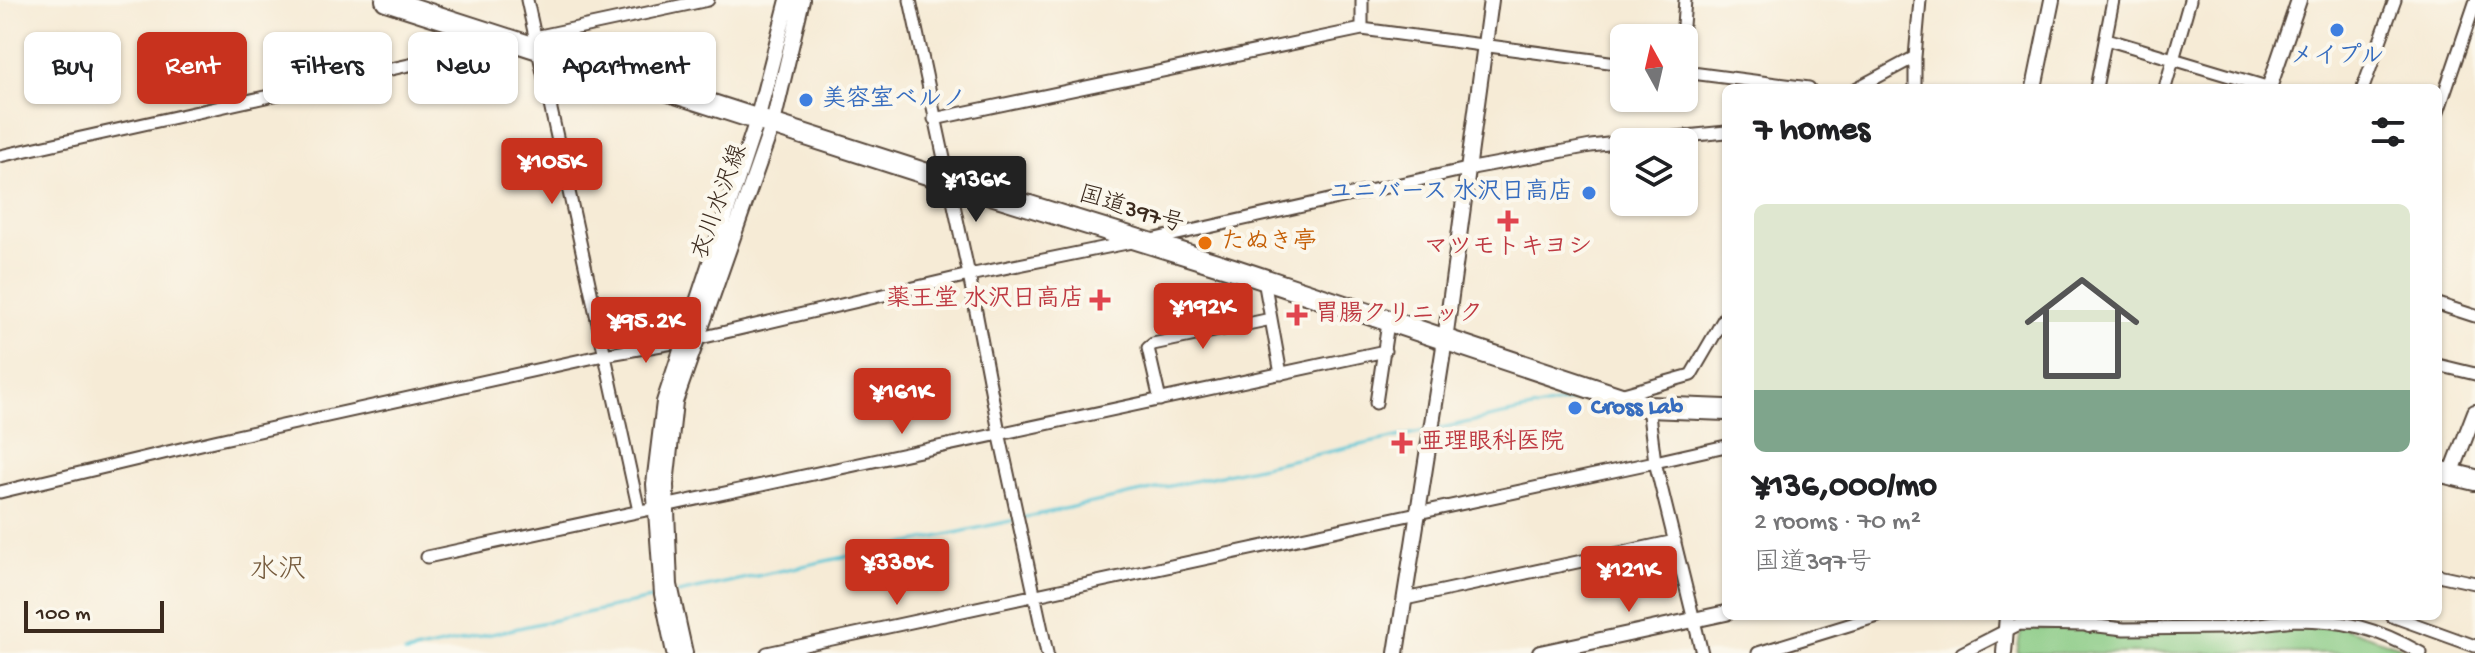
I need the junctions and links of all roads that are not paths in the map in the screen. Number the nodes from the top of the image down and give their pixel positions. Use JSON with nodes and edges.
{"nodes":[{"id":1,"x":386,"y":0,"type":"edge"},
{"id":2,"x":527,"y":0,"type":"edge"},
{"id":3,"x":708,"y":0,"type":"edge"},
{"id":4,"x":788,"y":0,"type":"edge"},
{"id":5,"x":802,"y":0,"type":"edge"},
{"id":6,"x":910,"y":0,"type":"edge"},
{"id":7,"x":1362,"y":0,"type":"edge"},
{"id":8,"x":1491,"y":0,"type":"edge"},
{"id":9,"x":1685,"y":0,"type":"edge"},
{"id":10,"x":1920,"y":0,"type":"edge"},
{"id":11,"x":2052,"y":0,"type":"edge"},
{"id":12,"x":2113,"y":0,"type":"edge"},
{"id":13,"x":2190,"y":0,"type":"edge"},
{"id":14,"x":2299,"y":0,"type":"edge"},
{"id":15,"x":2395,"y":0,"type":"edge"},
{"id":16,"x":2475,"y":3,"type":"edge"},
{"id":17,"x":1683,"y":24,"type":"edge"},
{"id":18,"x":1362,"y":29,"type":"junction"},
{"id":19,"x":486,"y":32,"type":"edge"},
{"id":20,"x":534,"y":32,"type":"edge"},
{"id":21,"x":584,"y":32,"type":"edge"},
{"id":22,"x":2106,"y":39,"type":"junction"},
{"id":23,"x":1485,"y":45,"type":"junction"},
{"id":24,"x":1915,"y":57,"type":"junction"},
{"id":25,"x":2174,"y":59,"type":"junction"},
{"id":26,"x":1610,"y":62,"type":"edge"},
{"id":27,"x":408,"y":65,"type":"edge"},
{"id":28,"x":1698,"y":75,"type":"edge"},
{"id":29,"x":1745,"y":84,"type":"edge"},
{"id":30,"x":1864,"y":84,"type":"edge"},
{"id":31,"x":1915,"y":84,"type":"edge"},
{"id":32,"x":2035,"y":84,"type":"edge"},
{"id":33,"x":2097,"y":84,"type":"edge"},
{"id":34,"x":2166,"y":84,"type":"edge"},
{"id":35,"x":2256,"y":84,"type":"edge"},
{"id":36,"x":2270,"y":84,"type":"edge"},
{"id":37,"x":2364,"y":84,"type":"edge"},
{"id":38,"x":2442,"y":100,"type":"edge"},
{"id":39,"x":549,"y":104,"type":"edge"},
{"id":40,"x":715,"y":104,"type":"edge"},
{"id":41,"x":934,"y":119,"type":"junction"},
{"id":42,"x":765,"y":121,"type":"junction"},
{"id":43,"x":1722,"y":132,"type":"edge"},
{"id":44,"x":1698,"y":135,"type":"edge"},
{"id":45,"x":1610,"y":144,"type":"edge"},
{"id":46,"x":0,"y":156,"type":"edge"},
{"id":47,"x":1467,"y":169,"type":"junction"},
{"id":48,"x":949,"y":181,"type":"junction"},
{"id":49,"x":1140,"y":241,"type":"junction"},
{"id":50,"x":969,"y":275,"type":"junction"},
{"id":51,"x":1264,"y":280,"type":"junction"},
{"id":52,"x":2442,"y":305,"type":"edge"},
{"id":53,"x":2475,"y":316,"type":"edge"},
{"id":54,"x":1271,"y":319,"type":"junction"},
{"id":55,"x":1722,"y":322,"type":"edge"},
{"id":56,"x":1388,"y":323,"type":"junction"},
{"id":57,"x":689,"y":340,"type":"junction"},
{"id":58,"x":1445,"y":340,"type":"junction"},
{"id":59,"x":1385,"y":351,"type":"junction"},
{"id":60,"x":604,"y":355,"type":"junction"},
{"id":61,"x":2442,"y":366,"type":"edge"},
{"id":62,"x":1281,"y":374,"type":"junction"},
{"id":63,"x":2475,"y":374,"type":"edge"},
{"id":64,"x":1617,"y":396,"type":"junction"},
{"id":65,"x":1160,"y":400,"type":"junction"},
{"id":66,"x":1376,"y":403,"type":"dead end"},
{"id":67,"x":1648,"y":407,"type":"junction"},
{"id":68,"x":1722,"y":410,"type":"edge"},
{"id":69,"x":2475,"y":412,"type":"edge"},
{"id":70,"x":999,"y":432,"type":"junction"},
{"id":71,"x":1722,"y":447,"type":"edge"},
{"id":72,"x":1655,"y":462,"type":"junction"},
{"id":73,"x":2445,"y":472,"type":"edge"},
{"id":74,"x":2475,"y":480,"type":"edge"},
{"id":75,"x":0,"y":492,"type":"edge"},
{"id":76,"x":661,"y":506,"type":"junction"},
{"id":77,"x":639,"y":511,"type":"junction"},
{"id":78,"x":1418,"y":512,"type":"junction"},
{"id":79,"x":1675,"y":541,"type":"junction"},
{"id":80,"x":427,"y":557,"type":"dead end"},
{"id":81,"x":2442,"y":576,"type":"edge"},
{"id":82,"x":2475,"y":583,"type":"edge"},
{"id":83,"x":1034,"y":596,"type":"junction"},
{"id":84,"x":1405,"y":599,"type":"junction"},
{"id":85,"x":1722,"y":614,"type":"edge"},
{"id":86,"x":1694,"y":619,"type":"junction"},
{"id":87,"x":1865,"y":620,"type":"edge"},
{"id":88,"x":2090,"y":620,"type":"edge"},
{"id":89,"x":2279,"y":620,"type":"edge"},
{"id":90,"x":2336,"y":620,"type":"edge"},
{"id":91,"x":2405,"y":620,"type":"edge"},
{"id":92,"x":2411,"y":620,"type":"edge"},
{"id":93,"x":2007,"y":622,"type":"edge"},
{"id":94,"x":2400,"y":641,"type":"junction"},
{"id":95,"x":2475,"y":646,"type":"edge"},
{"id":96,"x":674,"y":653,"type":"edge"},
{"id":97,"x":685,"y":653,"type":"edge"},
{"id":98,"x":767,"y":653,"type":"edge"},
{"id":99,"x":1047,"y":653,"type":"edge"},
{"id":100,"x":1396,"y":653,"type":"edge"},
{"id":101,"x":1540,"y":653,"type":"edge"},
{"id":102,"x":1702,"y":653,"type":"edge"},
{"id":103,"x":1758,"y":653,"type":"edge"},
{"id":104,"x":1962,"y":653,"type":"edge"},
{"id":105,"x":2004,"y":653,"type":"edge"},
{"id":106,"x":2421,"y":653,"type":"edge"}],
"edges":[{"from":1,"to":19,"type":"highway","name":"国道397号"},
{"from":2,"to":20,"type":"street"},
{"from":3,"to":21,"type":"street"},
{"from":4,"to":42,"type":"main road","name":"衣川水沢線"},
{"from":5,"to":42,"type":"main road","name":"衣川水沢線"},
{"from":6,"to":41,"type":"street"},
{"from":7,"to":18,"type":"street"},
{"from":8,"to":23,"type":"main road"},
{"from":9,"to":17,"type":"street"},
{"from":10,"to":24,"type":"street"},
{"from":11,"to":32,"type":"main road"},
{"from":12,"to":22,"type":"street"},
{"from":13,"to":25,"type":"street"},
{"from":14,"to":36,"type":"main road"},
{"from":15,"to":37,"type":"street"},
{"from":16,"to":38,"type":"street"},
{"from":18,"to":23,"type":"street"},
{"from":18,"to":41,"type":"street"},
{"from":22,"to":25,"type":"street"},
{"from":22,"to":33,"type":"street"},
{"from":23,"to":26,"type":"street"},
{"from":23,"to":47,"type":"main road"},
{"from":24,"to":30,"type":"street"},
{"from":24,"to":31,"type":"street"},
{"from":25,"to":34,"type":"street"},
{"from":25,"to":35,"type":"street"},
{"from":27,"to":46,"type":"street"},
{"from":28,"to":29,"type":"street"},
{"from":39,"to":60,"type":"street"},
{"from":40,"to":42,"type":"highway","name":"国道397号"},
{"from":41,"to":48,"type":"street"},
{"from":42,"to":48,"type":"highway","name":"国道397号"},
{"from":42,"to":57,"type":"main road","name":"衣川水沢線"},
{"from":43,"to":44,"type":"street"},
{"from":45,"to":47,"type":"street"},
{"from":47,"to":49,"type":"street"},
{"from":47,"to":58,"type":"main road"},
{"from":48,"to":49,"type":"highway","name":"国道397号"},
{"from":48,"to":50,"type":"street"},
{"from":49,"to":50,"type":"street"},
{"from":49,"to":51,"type":"highway","name":"国道397号"},
{"from":50,"to":57,"type":"street"},
{"from":50,"to":70,"type":"street"},
{"from":51,"to":54,"type":"street"},
{"from":51,"to":56,"type":"highway","name":"国道397号"},
{"from":52,"to":53,"type":"street"},
{"from":54,"to":62,"type":"street"},
{"from":54,"to":65,"type":"street"},
{"from":55,"to":64,"type":"street"},
{"from":56,"to":58,"type":"highway","name":"国道397号"},
{"from":56,"to":59,"type":"street"},
{"from":57,"to":60,"type":"street"},
{"from":57,"to":76,"type":"main road","name":"衣川水沢線"},
{"from":58,"to":64,"type":"highway","name":"国道397号"},
{"from":58,"to":78,"type":"main road"},
{"from":59,"to":62,"type":"street"},
{"from":59,"to":66,"type":"street"},
{"from":60,"to":75,"type":"street"},
{"from":60,"to":77,"type":"street"},
{"from":61,"to":63,"type":"street"},
{"from":62,"to":65,"type":"street"},
{"from":64,"to":67,"type":"highway","name":"国道397号"},
{"from":65,"to":70,"type":"street"},
{"from":67,"to":68,"type":"highway","name":"国道397号"},
{"from":67,"to":72,"type":"street"},
{"from":69,"to":73,"type":"main road"},
{"from":70,"to":76,"type":"street"},
{"from":70,"to":83,"type":"street"},
{"from":71,"to":72,"type":"street"},
{"from":72,"to":78,"type":"street"},
{"from":72,"to":79,"type":"street"},
{"from":73,"to":74,"type":"highway"},
{"from":76,"to":77,"type":"street"},
{"from":76,"to":96,"type":"main road","name":"衣川水沢線"},
{"from":76,"to":97,"type":"main road","name":"衣川水沢線"},
{"from":77,"to":80,"type":"street"},
{"from":78,"to":83,"type":"street"},
{"from":78,"to":84,"type":"main road"},
{"from":79,"to":84,"type":"street"},
{"from":79,"to":86,"type":"street"},
{"from":81,"to":82,"type":"street"},
{"from":83,"to":98,"type":"street"},
{"from":83,"to":99,"type":"street"},
{"from":84,"to":100,"type":"main road"},
{"from":85,"to":86,"type":"main road"},
{"from":86,"to":101,"type":"main road"},
{"from":86,"to":102,"type":"street"},
{"from":87,"to":103,"type":"street"},
{"from":88,"to":89,"type":"street"},
{"from":88,"to":93,"type":"street"},
{"from":90,"to":94,"type":"street"},
{"from":91,"to":94,"type":"street"},
{"from":92,"to":95,"type":"street"},
{"from":93,"to":104,"type":"street"},
{"from":93,"to":105,"type":"main road"},
{"from":94,"to":106,"type":"street"}]}
